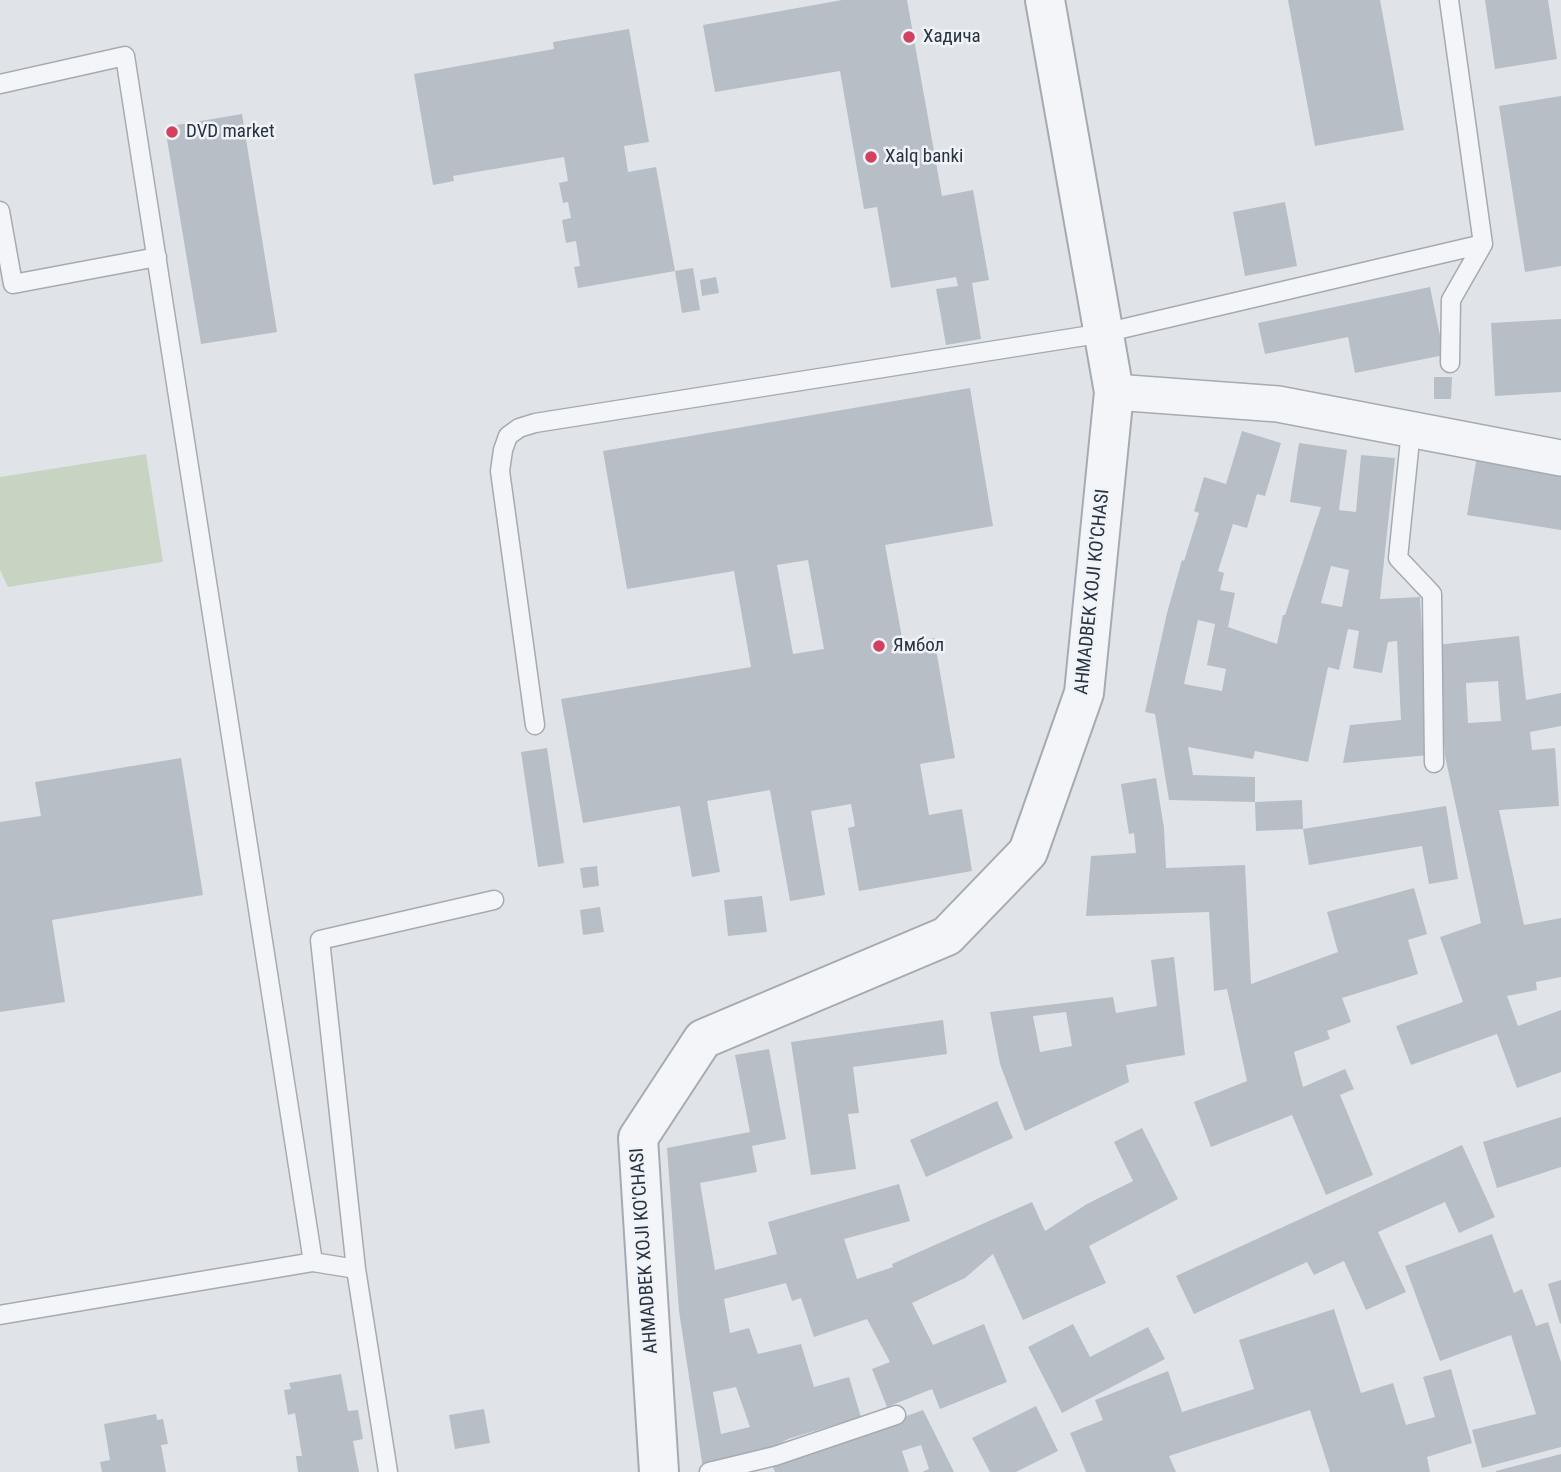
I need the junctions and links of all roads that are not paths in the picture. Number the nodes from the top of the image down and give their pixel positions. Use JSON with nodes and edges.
{"nodes":[{"id":1,"x":1045,"y":0,"type":"edge"},
{"id":2,"x":1449,"y":0,"type":"edge"},
{"id":3,"x":0,"y":84,"type":"edge"},
{"id":4,"x":0,"y":211,"type":"edge"},
{"id":5,"x":1483,"y":244,"type":"junction"},
{"id":6,"x":157,"y":257,"type":"junction"},
{"id":7,"x":1104,"y":333,"type":"junction"},
{"id":8,"x":1450,"y":363,"type":"dead end"},
{"id":9,"x":1114,"y":392,"type":"junction"},
{"id":10,"x":1411,"y":430,"type":"junction"},
{"id":11,"x":1561,"y":458,"type":"edge"},
{"id":12,"x":535,"y":725,"type":"dead end"},
{"id":13,"x":1434,"y":763,"type":"dead end"},
{"id":14,"x":494,"y":900,"type":"dead end"},
{"id":15,"x":313,"y":1262,"type":"junction"},
{"id":16,"x":356,"y":1269,"type":"junction"},
{"id":17,"x":0,"y":1315,"type":"edge"},
{"id":18,"x":896,"y":1415,"type":"dead end"},
{"id":19,"x":388,"y":1472,"type":"edge"},
{"id":20,"x":659,"y":1472,"type":"edge"},
{"id":21,"x":709,"y":1472,"type":"edge"}],
"edges":[{"from":1,"to":7,"type":"street","name":"AHMADBEK XOJI KO'CHASI"},
{"from":2,"to":5,"type":"lane"},
{"from":3,"to":6,"type":"lane"},
{"from":4,"to":6,"type":"lane"},
{"from":5,"to":7,"type":"lane"},
{"from":5,"to":8,"type":"lane"},
{"from":6,"to":15,"type":"lane"},
{"from":7,"to":9,"type":"street","name":"AHMADBEK XOJI KO'CHASI"},
{"from":7,"to":12,"type":"lane"},
{"from":9,"to":10,"type":"street"},
{"from":9,"to":20,"type":"street","name":"AHMADBEK XOJI KO'CHASI"},
{"from":10,"to":11,"type":"street"},
{"from":10,"to":13,"type":"lane"},
{"from":14,"to":16,"type":"lane"},
{"from":15,"to":16,"type":"lane"},
{"from":15,"to":17,"type":"lane"},
{"from":16,"to":19,"type":"lane"},
{"from":18,"to":21,"type":"lane"}]}
